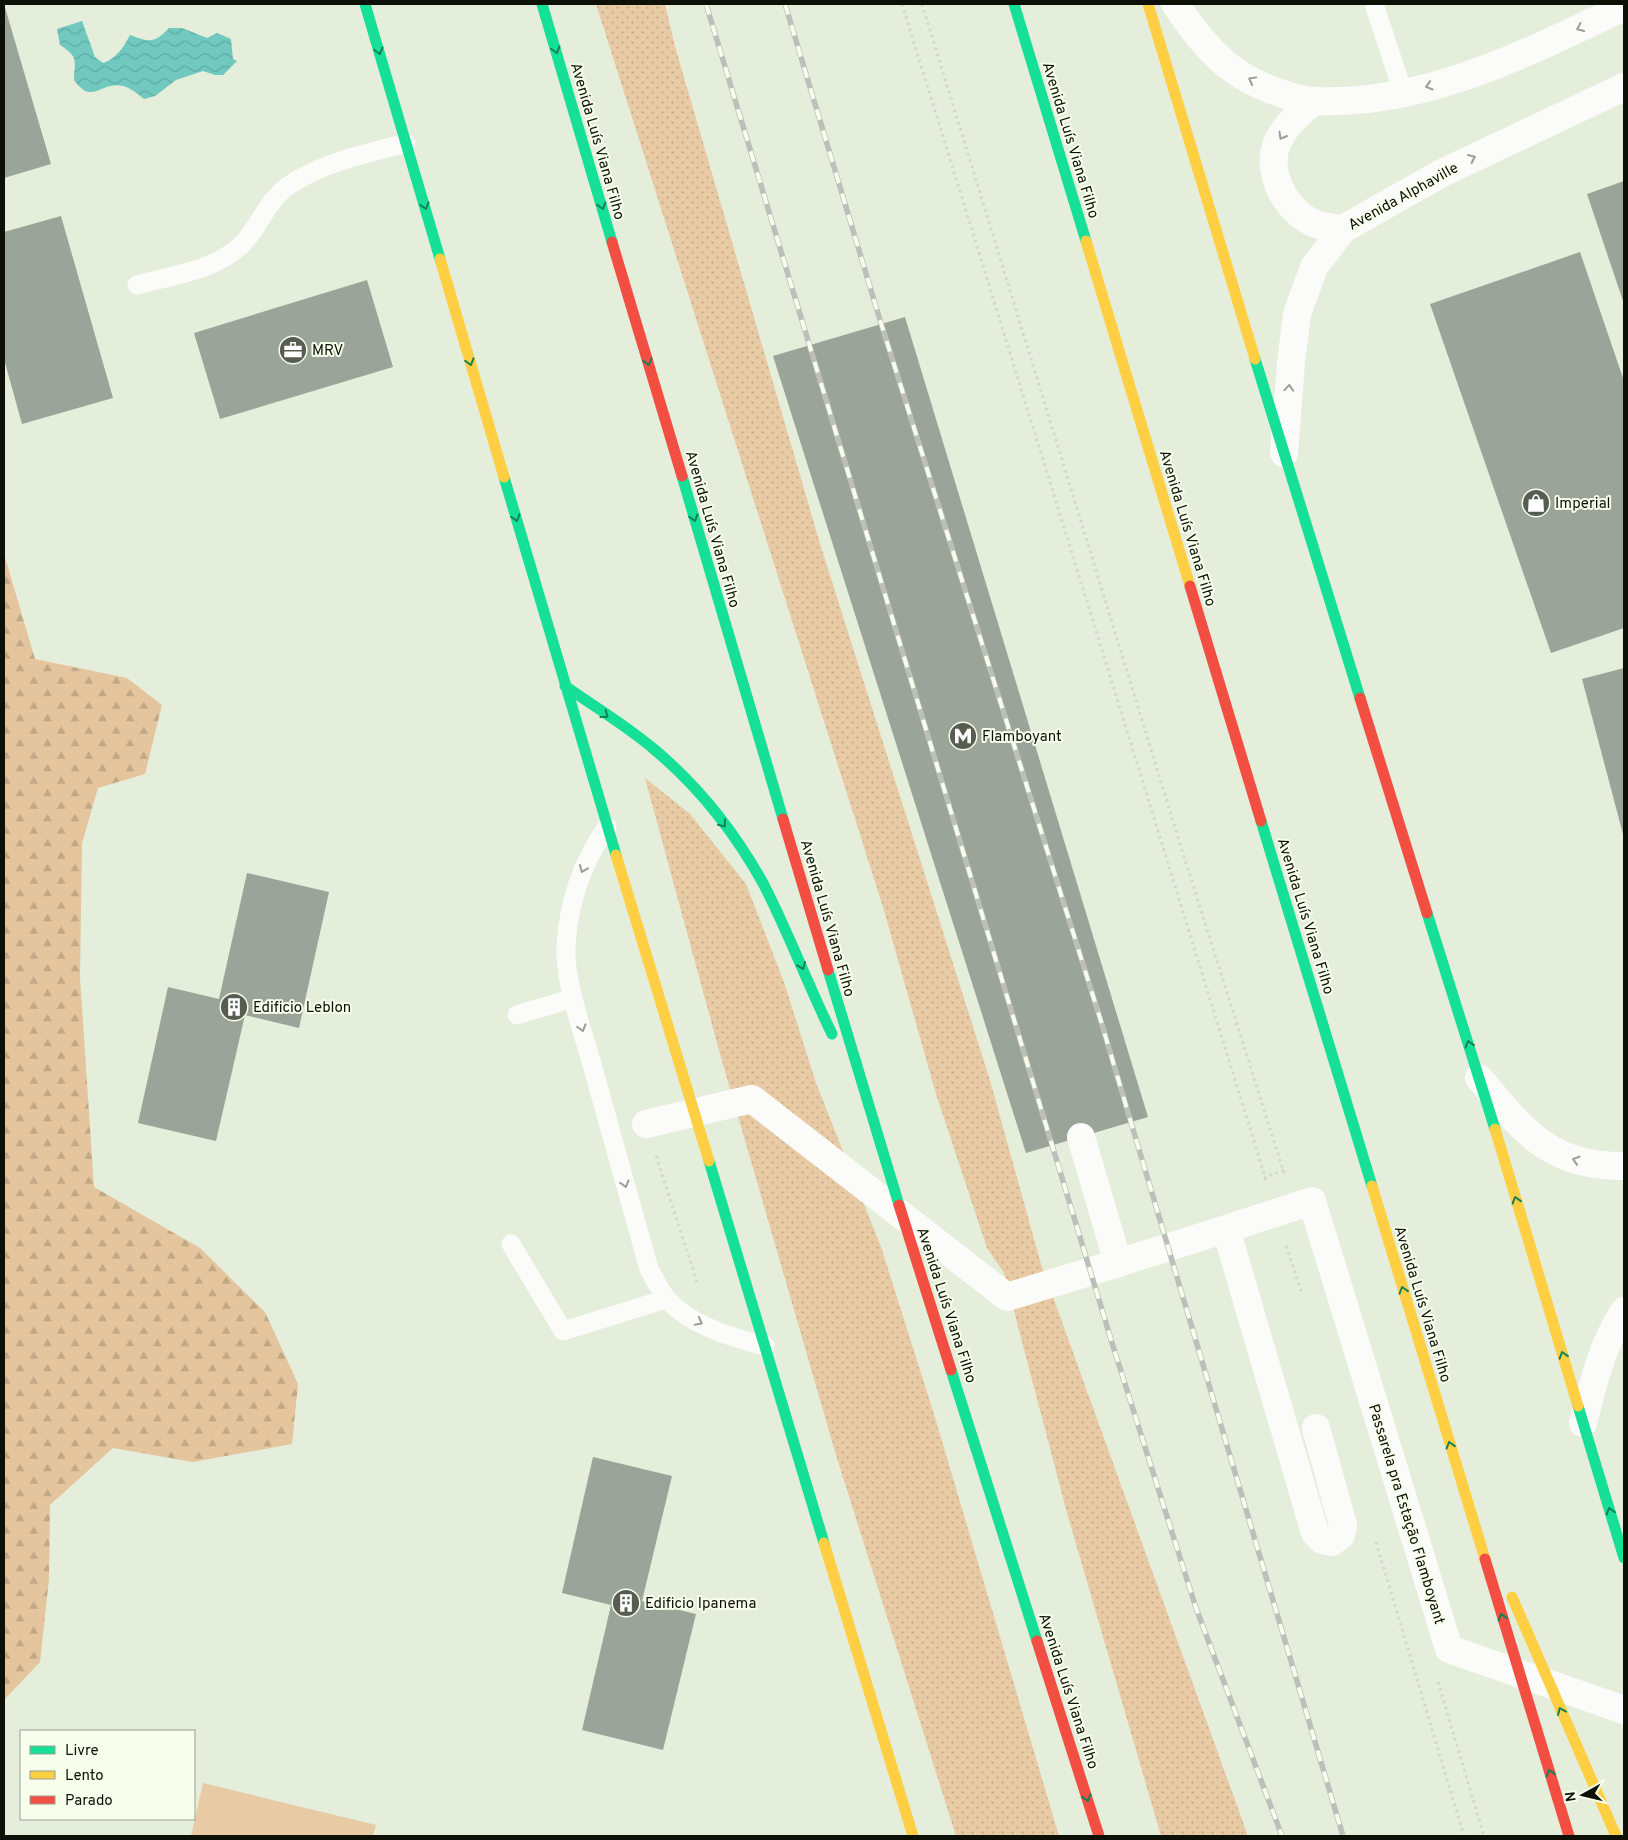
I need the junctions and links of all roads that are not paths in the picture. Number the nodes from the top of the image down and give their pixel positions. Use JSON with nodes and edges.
{"nodes":[{"id":1,"x":365,"y":4,"type":"edge"},
{"id":2,"x":542,"y":4,"type":"edge"},
{"id":3,"x":1014,"y":4,"type":"edge"},
{"id":4,"x":1148,"y":4,"type":"edge"},
{"id":5,"x":1175,"y":4,"type":"edge"},
{"id":6,"x":1374,"y":4,"type":"edge"},
{"id":7,"x":1624,"y":7,"type":"edge"},
{"id":8,"x":1624,"y":87,"type":"edge"},
{"id":9,"x":1402,"y":92,"type":"junction"},
{"id":10,"x":1314,"y":101,"type":"junction"},
{"id":11,"x":406,"y":143,"type":"junction"},
{"id":12,"x":1343,"y":229,"type":"junction"},
{"id":13,"x":137,"y":285,"type":"dead end"},
{"id":14,"x":1284,"y":455,"type":"junction"},
{"id":15,"x":565,"y":686,"type":"junction"},
{"id":16,"x":607,"y":827,"type":"junction"},
{"id":17,"x":574,"y":998,"type":"junction"},
{"id":18,"x":517,"y":1015,"type":"dead end"},
{"id":19,"x":1479,"y":1078,"type":"junction"},
{"id":20,"x":866,"y":1100,"type":"junction"},
{"id":21,"x":646,"y":1124,"type":"dead end"},
{"id":22,"x":1081,"y":1137,"type":"dead end"},
{"id":23,"x":1624,"y":1166,"type":"edge"},
{"id":24,"x":1226,"y":1228,"type":"junction"},
{"id":25,"x":511,"y":1244,"type":"dead end"},
{"id":26,"x":1118,"y":1263,"type":"junction"},
{"id":27,"x":666,"y":1299,"type":"junction"},
{"id":28,"x":1624,"y":1311,"type":"edge"},
{"id":29,"x":765,"y":1346,"type":"junction"},
{"id":30,"x":1583,"y":1423,"type":"junction"},
{"id":31,"x":1316,"y":1428,"type":"dead end"},
{"id":32,"x":1459,"y":1475,"type":"junction"},
{"id":33,"x":1624,"y":1558,"type":"edge"},
{"id":34,"x":1624,"y":1710,"type":"edge"},
{"id":35,"x":913,"y":1836,"type":"edge"},
{"id":36,"x":1099,"y":1836,"type":"edge"},
{"id":37,"x":1569,"y":1836,"type":"edge"},
{"id":38,"x":1616,"y":1836,"type":"edge"}],
"edges":[{"from":1,"to":11,"type":"main road","one_way":true},
{"from":2,"to":20,"type":"main road","name":"Avenida Luís Viana Filho","one_way":true},
{"from":32,"to":3,"type":"main road","name":"Avenida Luís Viana Filho","one_way":true},
{"from":4,"to":14,"type":"main road"},
{"from":10,"to":5,"type":"street","one_way":true},
{"from":6,"to":9,"type":"lane"},
{"from":7,"to":9,"type":"street","one_way":true},
{"from":12,"to":8,"type":"street","name":"Avenida Alphaville","one_way":true},
{"from":9,"to":10,"type":"street"},
{"from":10,"to":12,"type":"street","one_way":true},
{"from":11,"to":13,"type":"lane"},
{"from":11,"to":15,"type":"main road","one_way":true},
{"from":14,"to":12,"type":"street","name":"Avenida Alphaville","one_way":true},
{"from":19,"to":14,"type":"main road","one_way":true},
{"from":15,"to":16,"type":"main road"},
{"from":15,"to":20,"type":"main road","one_way":true},
{"from":16,"to":17,"type":"lane","one_way":true},
{"from":16,"to":29,"type":"main road"},
{"from":17,"to":18,"type":"lane"},
{"from":17,"to":27,"type":"lane","one_way":true},
{"from":23,"to":19,"type":"street","one_way":true},
{"from":30,"to":19,"type":"main road","one_way":true},
{"from":20,"to":36,"type":"main road","name":"Avenida Luís Viana Filho","one_way":true},
{"from":21,"to":26,"type":"street"},
{"from":22,"to":26,"type":"street"},
{"from":24,"to":26,"type":"street"},
{"from":24,"to":31,"type":"street"},
{"from":24,"to":34,"type":"street","name":"Passarela pra Estação Flamboyant"},
{"from":25,"to":27,"type":"lane"},
{"from":27,"to":29,"type":"lane","one_way":true},
{"from":28,"to":30,"type":"street"},
{"from":29,"to":35,"type":"main road"},
{"from":33,"to":30,"type":"main road","one_way":true},
{"from":37,"to":32,"type":"main road","name":"Avenida Luís Viana Filho","one_way":true},
{"from":38,"to":32,"type":"main road","one_way":true}]}
